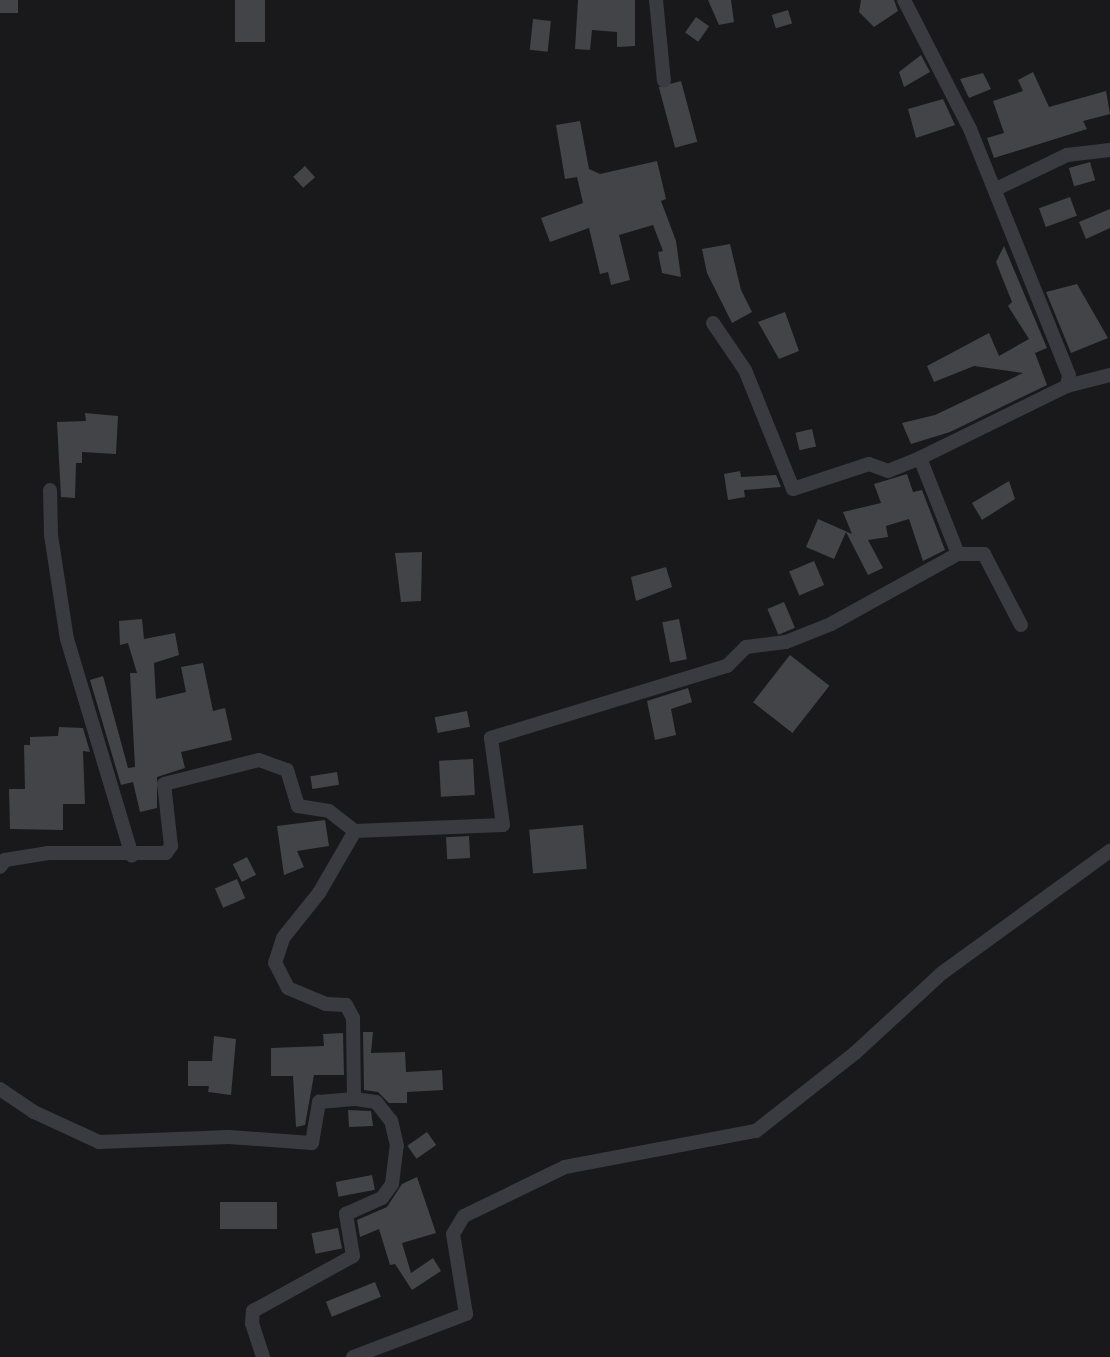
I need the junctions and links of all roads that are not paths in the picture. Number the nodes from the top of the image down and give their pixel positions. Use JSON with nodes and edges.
{"nodes":[{"id":1,"x":656,"y":0,"type":"edge"},
{"id":2,"x":904,"y":0,"type":"edge"},
{"id":3,"x":664,"y":81,"type":"dead end"},
{"id":4,"x":1110,"y":150,"type":"edge"},
{"id":5,"x":996,"y":189,"type":"junction"},
{"id":6,"x":713,"y":323,"type":"dead end"},
{"id":7,"x":1110,"y":375,"type":"edge"},
{"id":8,"x":1067,"y":386,"type":"junction"},
{"id":9,"x":920,"y":458,"type":"junction"},
{"id":10,"x":50,"y":490,"type":"dead end"},
{"id":11,"x":958,"y":554,"type":"junction"},
{"id":12,"x":1021,"y":625,"type":"dead end"},
{"id":13,"x":355,"y":831,"type":"junction"},
{"id":14,"x":1110,"y":851,"type":"edge"},
{"id":15,"x":132,"y":855,"type":"junction"},
{"id":16,"x":0,"y":867,"type":"edge"},
{"id":17,"x":0,"y":1089,"type":"edge"},
{"id":18,"x":354,"y":1099,"type":"junction"},
{"id":19,"x":263,"y":1357,"type":"edge"},
{"id":20,"x":353,"y":1357,"type":"edge"}],
"edges":[{"from":1,"to":3,"type":"street"},
{"from":2,"to":5,"type":"street"},
{"from":4,"to":5,"type":"street"},
{"from":5,"to":8,"type":"street"},
{"from":6,"to":9,"type":"street"},
{"from":7,"to":8,"type":"street"},
{"from":8,"to":9,"type":"street"},
{"from":9,"to":11,"type":"street"},
{"from":10,"to":15,"type":"street"},
{"from":11,"to":12,"type":"street"},
{"from":11,"to":13,"type":"street"},
{"from":13,"to":15,"type":"street"},
{"from":13,"to":18,"type":"street"},
{"from":14,"to":20,"type":"street"},
{"from":15,"to":16,"type":"street"},
{"from":17,"to":18,"type":"street"},
{"from":18,"to":19,"type":"street"}]}
